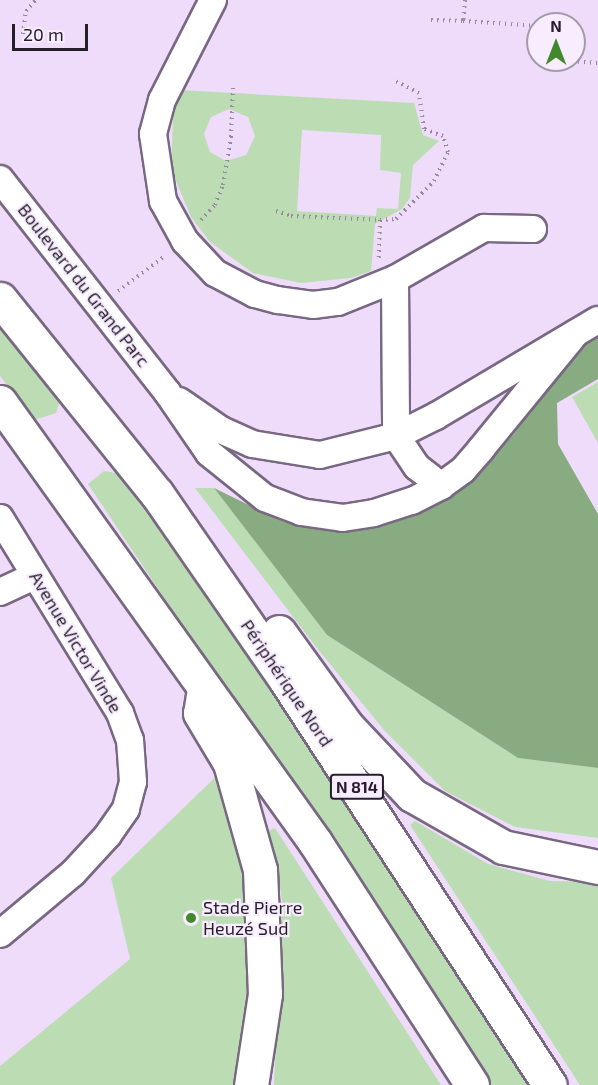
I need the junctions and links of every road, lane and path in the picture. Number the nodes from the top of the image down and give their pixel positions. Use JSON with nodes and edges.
{"nodes":[{"id":1,"x":36,"y":0,"type":"edge"},
{"id":2,"x":213,"y":0,"type":"edge"},
{"id":3,"x":465,"y":0,"type":"edge"},
{"id":4,"x":431,"y":20,"type":"dead end"},
{"id":5,"x":463,"y":21,"type":"junction"},
{"id":6,"x":526,"y":25,"type":"edge"},
{"id":7,"x":23,"y":34,"type":"dead end"},
{"id":8,"x":395,"y":81,"type":"dead end"},
{"id":9,"x":233,"y":88,"type":"dead end"},
{"id":10,"x":0,"y":179,"type":"edge"},
{"id":11,"x":276,"y":211,"type":"dead end"},
{"id":12,"x":380,"y":220,"type":"junction"},
{"id":13,"x":533,"y":229,"type":"dead end"},
{"id":14,"x":182,"y":238,"type":"junction"},
{"id":15,"x":387,"y":283,"type":"junction"},
{"id":16,"x":0,"y":299,"type":"edge"},
{"id":17,"x":99,"y":304,"type":"junction"},
{"id":18,"x":598,"y":320,"type":"edge"},
{"id":19,"x":575,"y":334,"type":"junction"},
{"id":20,"x":167,"y":392,"type":"junction"},
{"id":21,"x":0,"y":402,"type":"edge"},
{"id":22,"x":396,"y":436,"type":"junction"},
{"id":23,"x":441,"y":486,"type":"junction"},
{"id":24,"x":157,"y":494,"type":"junction"},
{"id":25,"x":0,"y":518,"type":"edge"},
{"id":26,"x":35,"y":576,"type":"junction"},
{"id":27,"x":0,"y":592,"type":"edge"},
{"id":28,"x":203,"y":690,"type":"junction"},
{"id":29,"x":598,"y":867,"type":"edge"},
{"id":30,"x":0,"y":934,"type":"edge"},
{"id":31,"x":251,"y":1085,"type":"edge"},
{"id":32,"x":472,"y":1085,"type":"edge"},
{"id":33,"x":550,"y":1085,"type":"edge"}],
"edges":[{"from":1,"to":7,"type":"path"},
{"from":2,"to":14,"type":"street"},
{"from":3,"to":5,"type":"path"},
{"from":4,"to":5,"type":"path"},
{"from":5,"to":6,"type":"path"},
{"from":8,"to":12,"type":"path"},
{"from":9,"to":14,"type":"path"},
{"from":10,"to":17,"type":"street","name":"Boulevard du Grand Parc"},
{"from":11,"to":12,"type":"path"},
{"from":12,"to":15,"type":"path"},
{"from":13,"to":15,"type":"street"},
{"from":14,"to":15,"type":"street"},
{"from":14,"to":17,"type":"path"},
{"from":15,"to":22,"type":"street"},
{"from":16,"to":24,"type":"highway","name":"Périphérique Nord","number":"N 814"},
{"from":17,"to":20,"type":"street","name":"Boulevard du Grand Parc"},
{"from":18,"to":19,"type":"street","name":"Boulevard du Grand Parc"},
{"from":19,"to":22,"type":"street","name":"Boulevard du Grand Parc"},
{"from":19,"to":23,"type":"street","name":"Boulevard du Grand Parc"},
{"from":20,"to":22,"type":"street","name":"Boulevard du Grand Parc"},
{"from":20,"to":23,"type":"street","name":"Boulevard du Grand Parc"},
{"from":21,"to":28,"type":"highway"},
{"from":22,"to":23,"type":"street"},
{"from":24,"to":29,"type":"highway","number":"N 814"},
{"from":24,"to":33,"type":"highway","name":"Périphérique Nord","number":"N 814"},
{"from":25,"to":26,"type":"street","name":"Avenue Victor Vinde"},
{"from":26,"to":27,"type":"street"},
{"from":26,"to":30,"type":"street","name":"Avenue Victor Vinde"},
{"from":28,"to":31,"type":"highway"},
{"from":28,"to":32,"type":"highway"}]}
